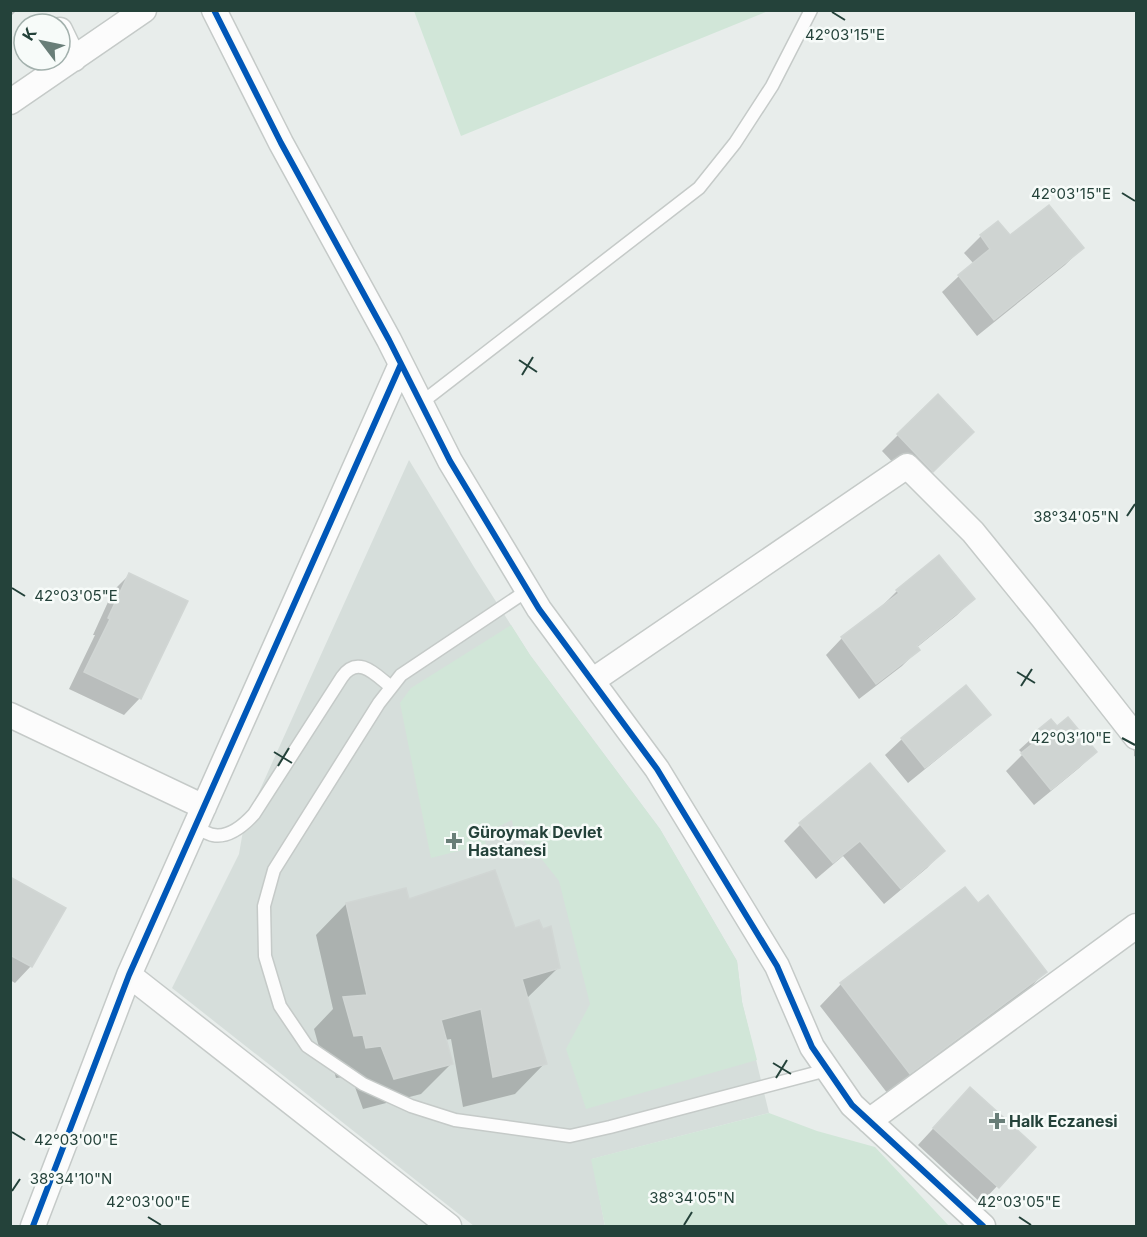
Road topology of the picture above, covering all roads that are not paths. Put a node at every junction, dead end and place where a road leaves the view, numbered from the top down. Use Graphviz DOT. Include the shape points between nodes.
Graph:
graph roads {
  1 [pos="144,10"];
  2 [pos="214,10"];
  3 [pos="811,10"];
  4 [pos="72,55"];
  5 [pos="74,59"];
  6 [pos="10,102"];
  7 [pos="401,364"];
  8 [pos="421,403"];
  9 [pos="528,590"];
  10 [pos="592,681"];
  11 [pos="391,687"];
  12 [pos="10,715"];
  13 [pos="1137,737"];
  14 [pos="200,817"];
  15 [pos="1137,926"];
  16 [pos="129,975"];
  17 [pos="827,1070"];
  18 [pos="869,1121"];
  19 [pos="33,1227"];
  20 [pos="449,1227"];
  21 [pos="983,1227"];
  1 -- 5 [label="street"];
  2 -- 7 [label="street"];
  3 -- 8 [label="lane" via="772,86 735,143 699,188"];
  4 -- 5 [label="street"];
  5 -- 6 [label="street"];
  7 -- 8 [label="street"];
  7 -- 14 [label="street"];
  8 -- 9 [label="street" via="450,461"];
  9 -- 10 [label="street"];
  9 -- 11 [label="lane" via="401,675"];
  10 -- 13 [label="street" via="907,466 973,532"];
  10 -- 17 [label="street" via="657,769 777,966 812,1047"];
  11 -- 14 [label="lane" via="367,668 350,668 246,823 226,834 213,835"];
  11 -- 17 [label="lane" via="274,870 264,906 265,956 280,1006 307,1046 363,1084 411,1106 455,1120 570,1136"];
  12 -- 14 [label="street"];
  14 -- 16 [label="street"];
  15 -- 18 [label="street"];
  16 -- 19 [label="street"];
  16 -- 20 [label="street"];
  17 -- 18 [label="street" via="852,1106"];
  18 -- 21 [label="street"];
}
